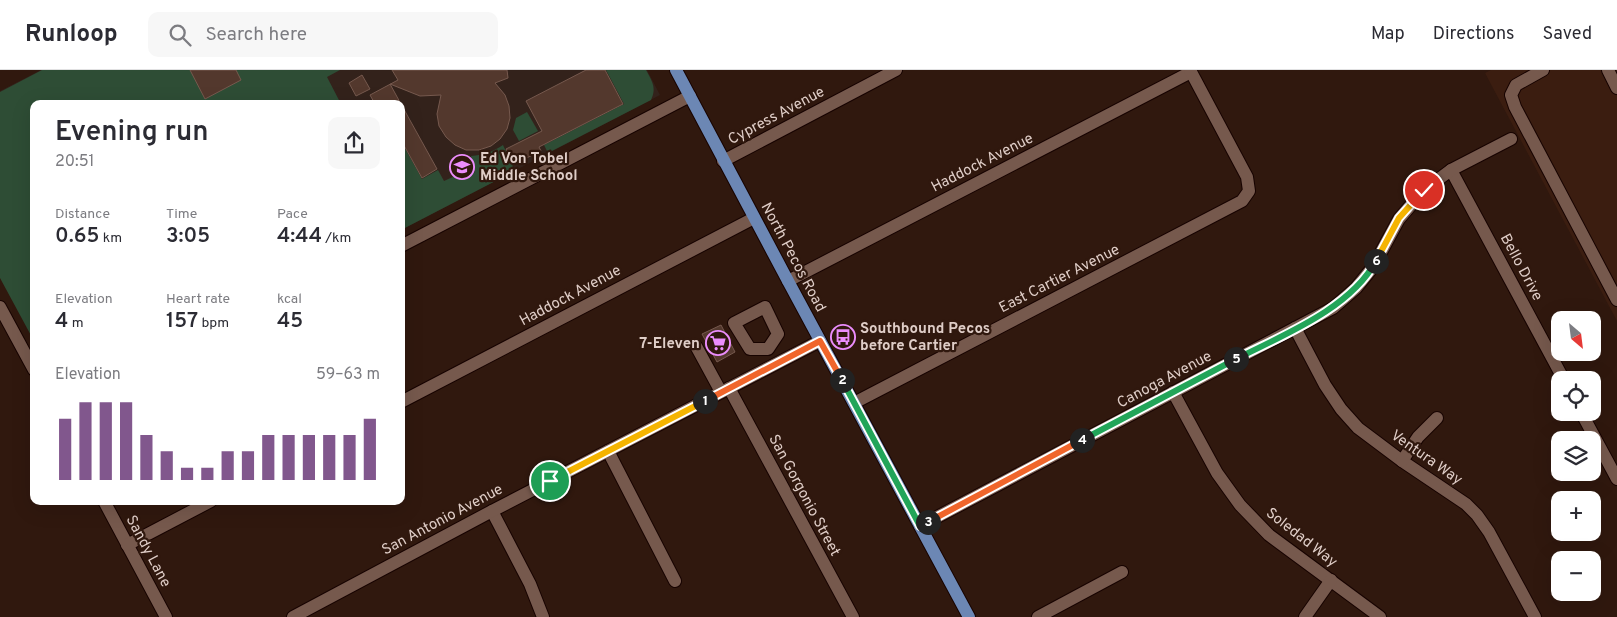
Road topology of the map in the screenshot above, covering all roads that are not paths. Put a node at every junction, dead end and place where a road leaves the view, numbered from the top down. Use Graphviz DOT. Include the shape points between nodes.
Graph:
graph roads {
  1 [pos="676,70"];
  2 [pos="896,70"];
  3 [pos="1543,70"];
  4 [pos="1608,70"];
  5 [pos="1191,71"];
  6 [pos="1617,88"];
  7 [pos="690,96"];
  8 [pos="1511,139"];
  9 [pos="723,160"];
  10 [pos="1451,170"];
  11 [pos="754,218"];
  12 [pos="405,244"];
  13 [pos="788,281"];
  14 [pos="1617,300"];
  15 [pos="0,307"];
  16 [pos="1296,328"];
  17 [pos="820,341"];
  18 [pos="696,346"];
  19 [pos="768,349"];
  20 [pos="30,363"];
  21 [pos="776,364"];
  22 [pos="1559,371"];
  23 [pos="725,390"];
  24 [pos="1173,392"];
  25 [pos="405,400"];
  26 [pos="854,403"];
  27 [pos="1437,418"];
  28 [pos="1586,421"];
  29 [pos="608,451"];
  30 [pos="1402,461"];
  31 [pos="1617,479"];
  32 [pos="106,505"];
  33 [pos="203,505"];
  34 [pos="492,511"];
  35 [pos="920,526"];
  36 [pos="127,545"];
  37 [pos="1122,572"];
  38 [pos="1330,580"];
  39 [pos="675,581"];
  40 [pos="166,617"];
  41 [pos="293,617"];
  42 [pos="543,617"];
  43 [pos="853,617"];
  44 [pos="969,617"];
  45 [pos="1038,617"];
  46 [pos="1305,617"];
  47 [pos="1380,617"];
  48 [pos="1535,617"];
  1 -- 7 [label="main road, North Pecos Road"];
  2 -- 9 [label="street, Cypress Avenue"];
  3 -- 14 [label="street" via="1516,85 1511,95"];
  4 -- 6 [label="street"];
  5 -- 13 [label="street, Haddock Avenue"];
  5 -- 26 [label="street, East Cartier Avenue" via="1247,177 1249,191 1242,201"];
  7 -- 9 [label="main road, North Pecos Road"];
  7 -- 12 [label="street"];
  8 -- 10 [label="street, Canoga Avenue"];
  9 -- 11 [label="main road, North Pecos Road"];
  10 -- 16 [label="street, Canoga Avenue" via="1424,190 1399,218 1373,267 1356,288 1333,308"];
  10 -- 22 [label="street, Bello Drive"];
  11 -- 13 [label="main road, North Pecos Road"];
  11 -- 25 [label="street, Haddock Avenue"];
  13 -- 17 [label="main road, North Pecos Road"];
  15 -- 20 [label="street"];
  16 -- 24 [label="street, Canoga Avenue"];
  16 -- 30 [label="street, Ventura Way" via="1341,409 1358,428"];
  17 -- 21 [label="street, San Antonio Avenue"];
  17 -- 26 [label="main road, North Pecos Road"];
  18 -- 23 [label="street, San Gorgonio Street"];
  19 -- 21 [label="street"];
  21 -- 23 [label="street, San Antonio Avenue"];
  23 -- 29 [label="street, San Antonio Avenue"];
  23 -- 43 [label="street, San Gorgonio Street"];
  24 -- 35 [label="street, Canoga Avenue"];
  24 -- 38 [label="street, Soledad Way" via="1217,473 1240,505 1269,535"];
  26 -- 35 [label="main road, North Pecos Road"];
  27 -- 30 [label="street" via="1418,437"];
  28 -- 31 [label="street"];
  29 -- 34 [label="street, San Antonio Avenue"];
  29 -- 39 [label="street"];
  30 -- 48 [label="street, Ventura Way" via="1477,515"];
  32 -- 36 [label="street, Sandy Lane"];
  33 -- 36 [label="street"];
  34 -- 41 [label="street, San Antonio Avenue"];
  34 -- 42 [label="street" via="530,584"];
  35 -- 44 [label="main road, North Pecos Road"];
  36 -- 40 [label="street, Sandy Lane"];
  37 -- 45 [label="street"];
  38 -- 46 [label="street"];
  38 -- 47 [label="street, Soledad Way"];
}
